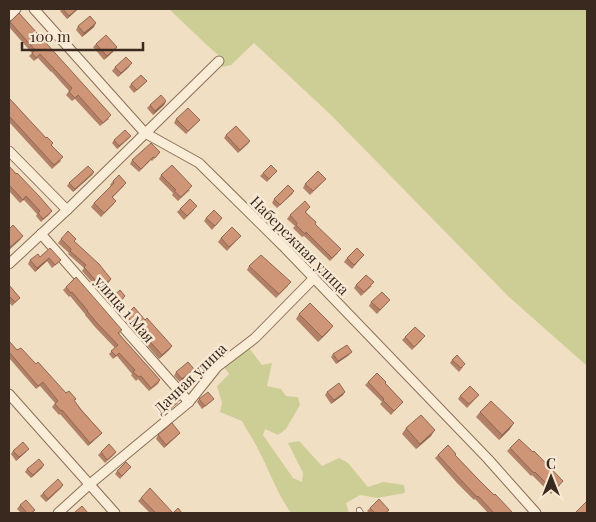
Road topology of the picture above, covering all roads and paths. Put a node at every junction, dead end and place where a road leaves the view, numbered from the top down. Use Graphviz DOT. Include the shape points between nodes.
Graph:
graph roads {
  1 [pos="16,9"];
  2 [pos="34,9"];
  3 [pos="9,16"];
  4 [pos="219,61"];
  5 [pos="145,133"];
  6 [pos="9,151"];
  7 [pos="67,210"];
  8 [pos="41,234"];
  9 [pos="9,264"];
  10 [pos="314,278"];
  11 [pos="9,394"];
  12 [pos="188,402"];
  13 [pos="90,484"];
  14 [pos="58,513"];
  15 [pos="115,513"];
  16 [pos="536,513"];
  1 -- 3 [label="street"];
  2 -- 5 [label="street, Набережная улица"];
  4 -- 5 [label="street"];
  5 -- 7 [label="street"];
  5 -- 10 [label="street, Набережная улица" via="199,163"];
  6 -- 7 [label="street"];
  7 -- 8 [label="street"];
  8 -- 9 [label="street"];
  8 -- 12 [label="street, улица 1 Мая"];
  10 -- 12 [label="street, Дачная улица" via="255,338 217,367"];
  10 -- 16 [label="street, Набережная улица"];
  11 -- 13 [label="street"];
  12 -- 13 [label="street, Дачная улица"];
  13 -- 14 [label="street, Дачная улица"];
  13 -- 15 [label="street"];
}
